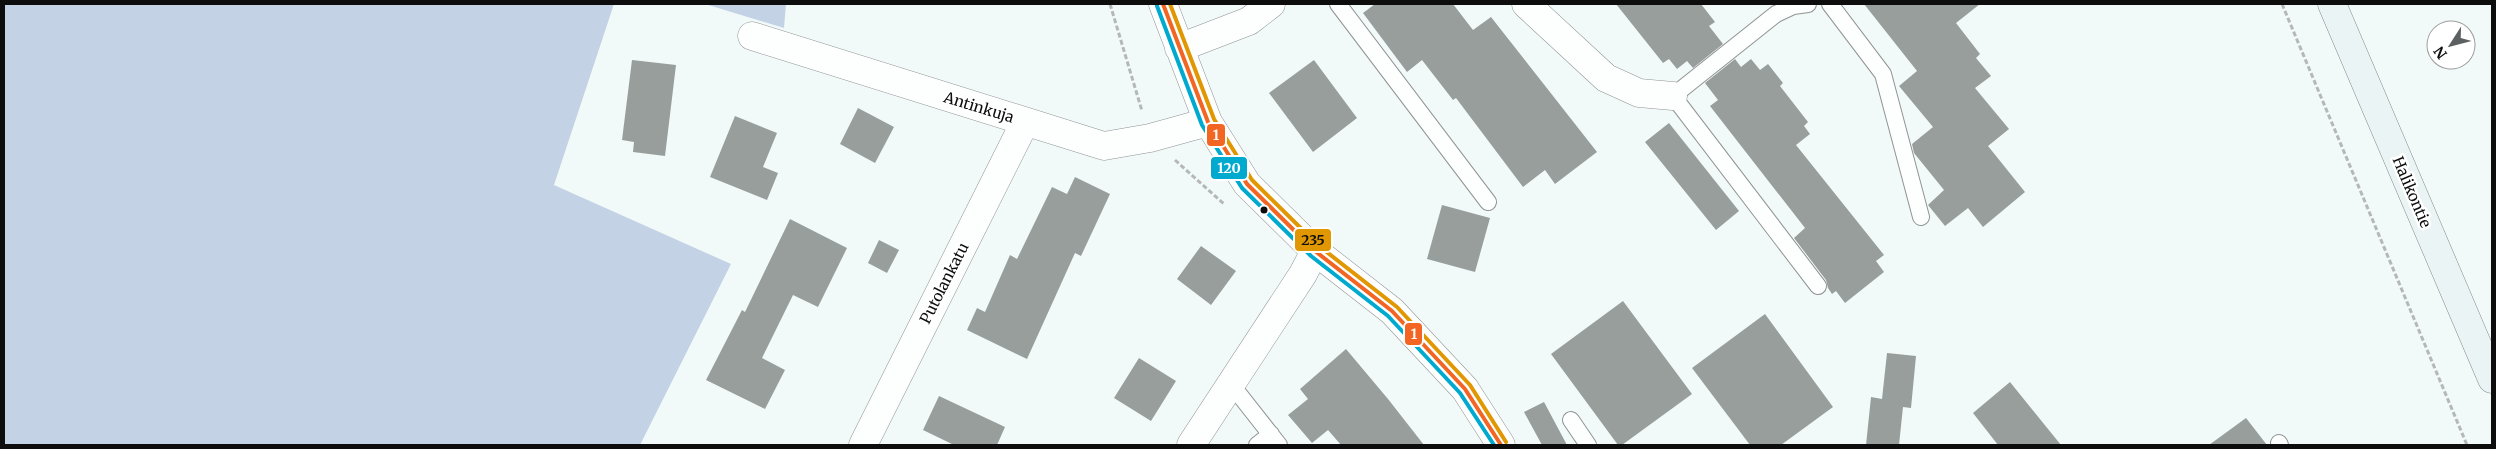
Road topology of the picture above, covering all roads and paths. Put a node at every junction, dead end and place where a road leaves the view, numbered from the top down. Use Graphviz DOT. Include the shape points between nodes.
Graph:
graph roads {
  1 [pos="1163,4"];
  2 [pos="1271,4"];
  3 [pos="1338,4"];
  4 [pos="1526,4"];
  5 [pos="1808,4"];
  6 [pos="1830,4"];
  7 [pos="2282,4"];
  8 [pos="2332,4"];
  9 [pos="752,36"];
  10 [pos="1178,48"];
  11 [pos="1673,96"];
  12 [pos="1025,122"];
  13 [pos="1208,122"];
  14 [pos="1488,202"];
  15 [pos="1921,217"];
  16 [pos="1315,252"];
  17 [pos="1818,286"];
  18 [pos="2492,379"];
  19 [pos="1231,384"];
  20 [pos="1571,420"];
  21 [pos="1275,440"];
  22 [pos="863,445"];
  23 [pos="1191,445"];
  24 [pos="1257,445"];
  25 [pos="1501,445"];
  26 [pos="1588,445"];
  27 [pos="2467,445"];
  1 -- 10 [label="street"];
  2 -- 10 [label="street" via="1249,22"];
  3 -- 14 [label="lane"];
  4 -- 11 [label="street" via="1606,78 1639,93"];
  5 -- 11 [label="lane" via="1793,6 1776,14"];
  6 -- 15 [label="lane" via="1883,74"];
  7 -- 27 [label="path"];
  8 -- 18 [label="main road, Halikontie"];
  9 -- 12 [label="street, Antinkuja"];
  10 -- 13 [label="street"];
  11 -- 17 [label="lane"];
  12 -- 13 [label="street, Antinkuja" via="1104,146 1150,138"];
  12 -- 22 [label="street, Putolankatu"];
  13 -- 16 [label="street" via="1248,184"];
  16 -- 19 [label="street"];
  16 -- 25 [label="street" via="1392,311 1465,389"];
  19 -- 21 [label="lane"];
  19 -- 23 [label="street"];
  20 -- 26 [label="lane"];
  21 -- 24 [label="lane"];
}
